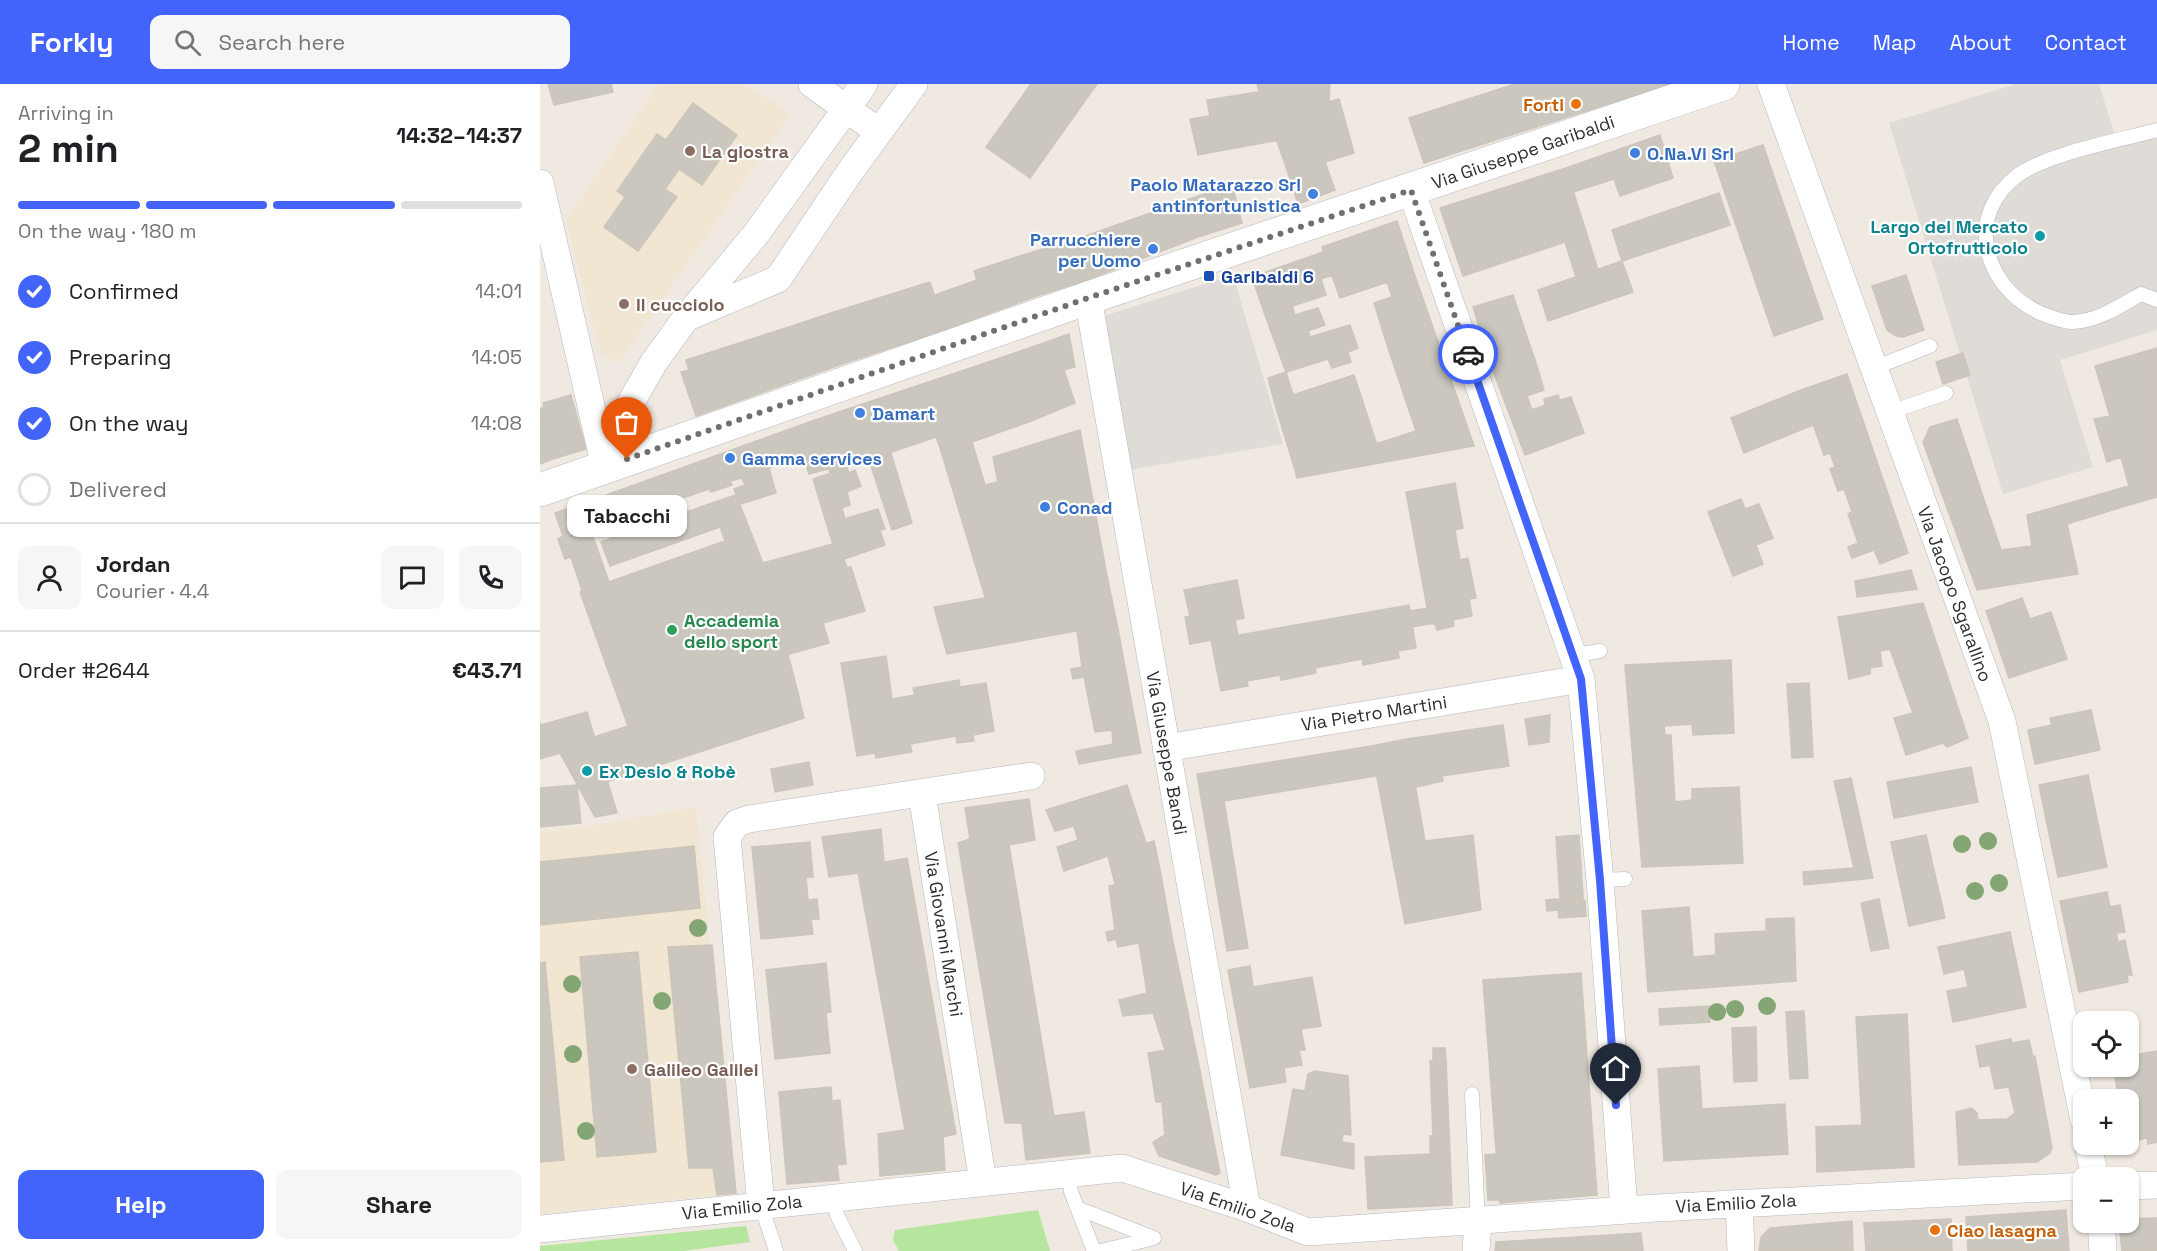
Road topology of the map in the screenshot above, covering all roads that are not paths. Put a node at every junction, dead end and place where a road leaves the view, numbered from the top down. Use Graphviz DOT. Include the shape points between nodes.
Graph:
graph roads {
  1 [pos="812,84"];
  2 [pos="864,84"];
  3 [pos="914,84"];
  4 [pos="1723,84"];
  5 [pos="1771,84"];
  6 [pos="846,109"];
  7 [pos="2157,130"];
  8 [pos="879,132"];
  9 [pos="540,183"];
  10 [pos="1411,190"];
  11 [pos="1088,298"];
  12 [pos="2157,300"];
  13 [pos="686,318"];
  14 [pos="1930,346"];
  15 [pos="1874,368"];
  16 [pos="1946,393"];
  17 [pos="1890,412"];
  18 [pos="605,467"];
  19 [pos="540,490"];
  20 [pos="1585,662"];
  21 [pos="1166,748"];
  22 [pos="1031,776"];
  23 [pos="922,794"];
  24 [pos="2078,1089"];
  25 [pos="1472,1094"];
  26 [pos="1068,1173"];
  27 [pos="983,1184"];
  28 [pos="2157,1185"];
  29 [pos="2139,1186"];
  30 [pos="2073,1187"];
  31 [pos="846,1192"];
  32 [pos="1739,1203"];
  33 [pos="761,1205"];
  34 [pos="1077,1208"];
  35 [pos="1247,1208"];
  36 [pos="1624,1210"];
  37 [pos="1478,1222"];
  38 [pos="540,1229"];
  39 [pos="2102,1233"];
  40 [pos="776,1251"];
  41 [pos="855,1251"];
  42 [pos="1094,1251"];
  43 [pos="1101,1251"];
  44 [pos="1476,1251"];
  45 [pos="1741,1251"];
  46 [pos="2103,1251"];
  1 -- 6 [label="street"];
  2 -- 6 [label="street"];
  3 -- 8 [label="street"];
  4 -- 10 [label="street, Via Giuseppe Garibaldi"];
  5 -- 15 [label="street, Via Jacopo Sgarallino"];
  6 -- 8 [label="street"];
  6 -- 13 [label="street" via="756,234"];
  7 -- 12 [label="lane" via="2043,162 2020,174 2004,187 1995,202 1986,234 1991,266 1999,280 2020,302 2048,316 2073,322 2103,315 2140,294"];
  8 -- 13 [label="street" via="778,279"];
  9 -- 18 [label="street"];
  10 -- 11 [label="street, Via Giuseppe Garibaldi"];
  10 -- 20 [label="street"];
  11 -- 18 [label="street, Via Giuseppe Garibaldi"];
  11 -- 21 [label="street, Via Giuseppe Bandi"];
  13 -- 18 [label="street" via="630,404"];
  14 -- 15 [label="lane"];
  15 -- 17 [label="street, Via Jacopo Sgarallino"];
  16 -- 17 [label="lane"];
  17 -- 24 [label="street, Via Jacopo Sgarallino" via="2002,721"];
  18 -- 19 [label="street, Via Giuseppe Garibaldi"];
  20 -- 21 [label="street, Via Pietro Martini"];
  20 -- 36 [label="street" via="1613,880"];
  21 -- 35 [label="street, Via Giuseppe Bandi"];
  22 -- 23 [label="street"];
  23 -- 27 [label="street, Via Giovanni Marchi"];
  23 -- 33 [label="street" via="749,819 737,823 727,837"];
  25 -- 37 [label="lane"];
  26 -- 27 [label="street, Via Emilio Zola"];
  26 -- 34 [label="lane"];
  26 -- 35 [label="street, Via Emilio Zola" via="1120,1161"];
  27 -- 31 [label="street, Via Emilio Zola"];
  28 -- 29 [label="street"];
  30 -- 32 [label="street, Via Emilio Zola"];
  31 -- 33 [label="street, Via Emilio Zola"];
  31 -- 41 [label="lane" via="837,1215"];
  32 -- 36 [label="street, Via Emilio Zola"];
  32 -- 45 [label="street"];
  33 -- 38 [label="street, Via Emilio Zola"];
  33 -- 40 [label="lane"];
  34 -- 42 [label="lane"];
  34 -- 43 [label="lane" via="1154,1238"];
  35 -- 37 [label="street, Via Emilio Zola" via="1308,1232"];
  36 -- 37 [label="street, Via Emilio Zola"];
  37 -- 44 [label="street"];
  39 -- 46 [label="street"];
}
